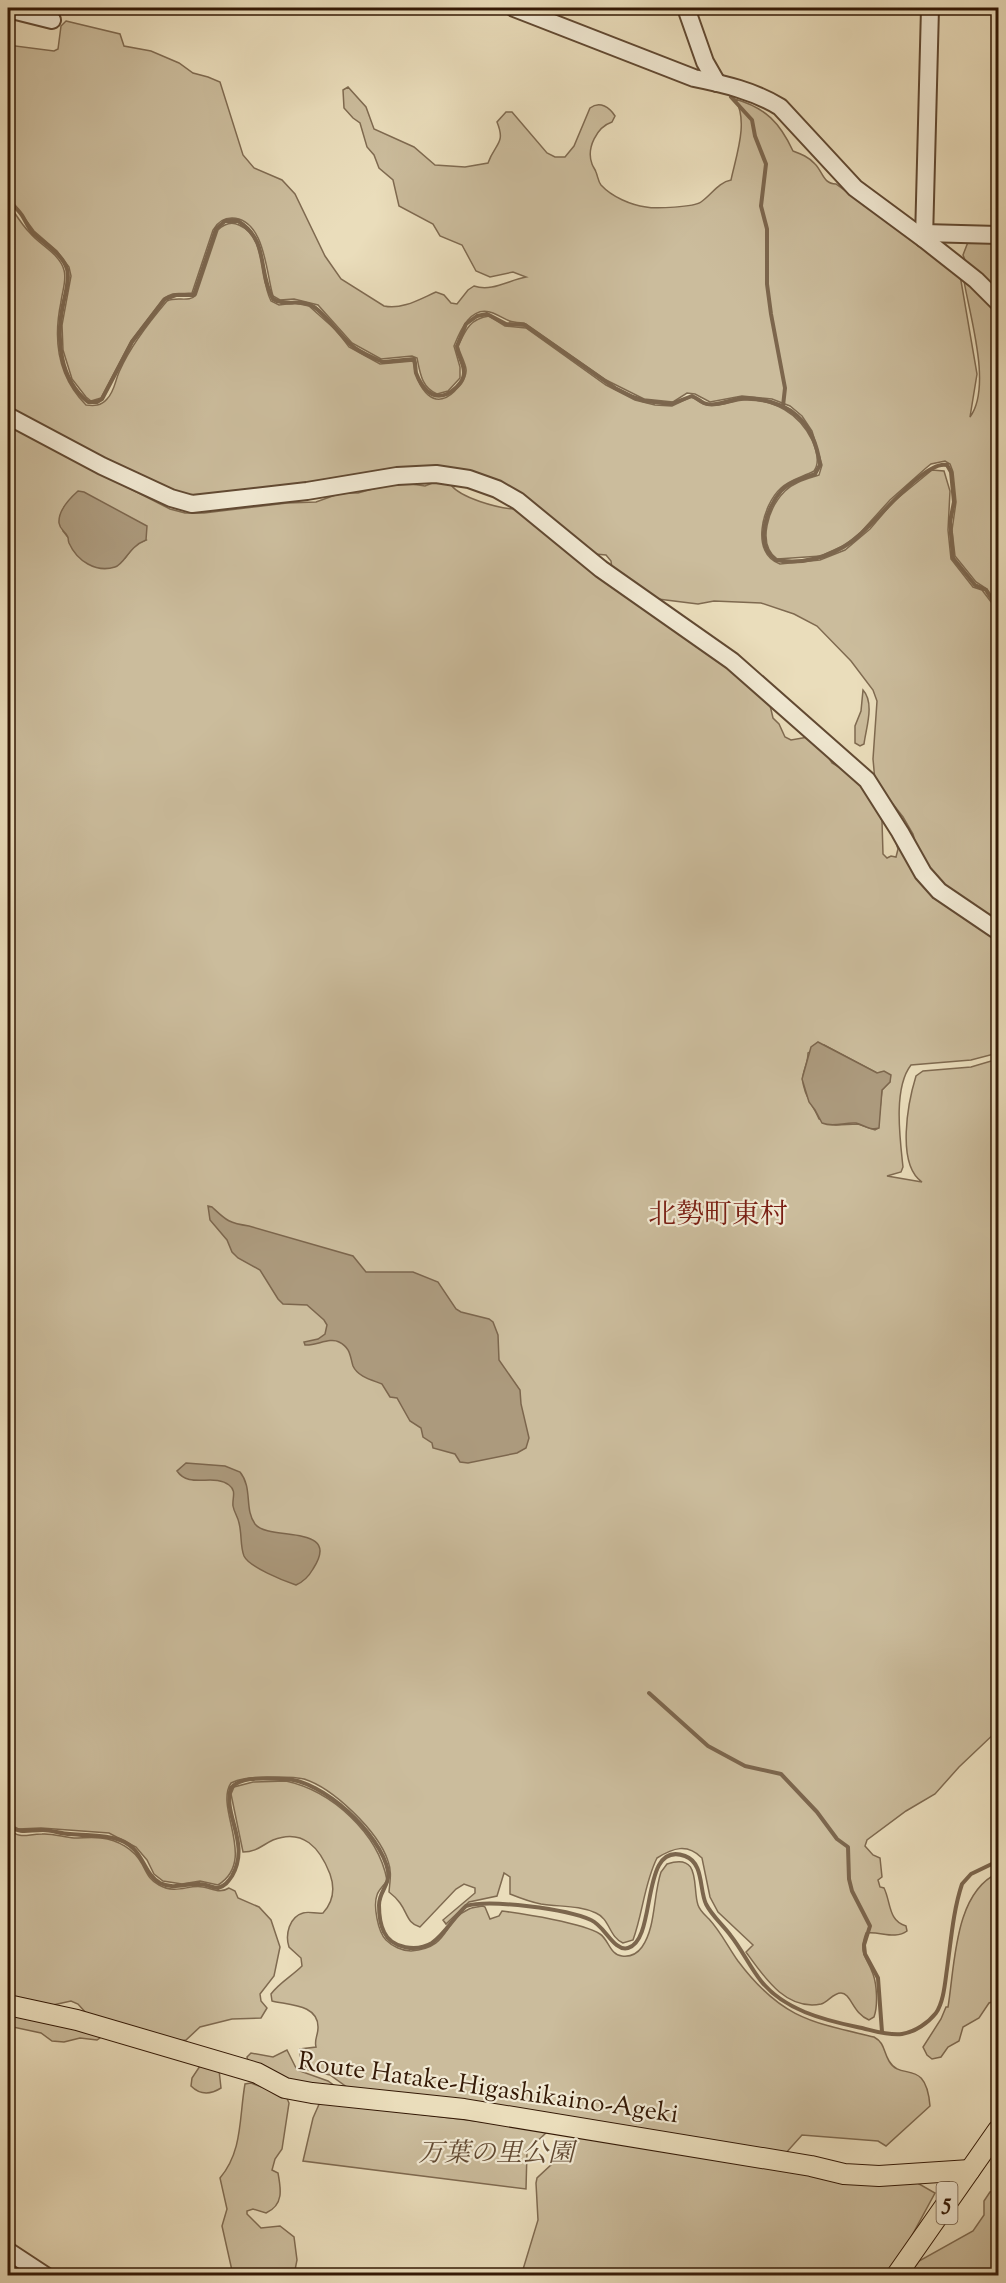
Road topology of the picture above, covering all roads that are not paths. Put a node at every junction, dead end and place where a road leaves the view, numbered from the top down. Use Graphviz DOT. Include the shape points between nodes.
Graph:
graph roads {
  1 [pos="514,8"];
  2 [pos="686,8"];
  3 [pos="930,8"];
  4 [pos="8,9"];
  5 [pos="52,20"];
  6 [pos="717,83"];
  7 [pos="999,235"];
  8 [pos="924,236"];
  9 [pos="999,302"];
  10 [pos="8,416"];
  11 [pos="999,930"];
  12 [pos="8,2005"];
  13 [pos="999,2130"];
  14 [pos="970,2170"];
  15 [pos="8,2251"];
  16 [pos="46,2276"];
  17 [pos="896,2276"];
  1 -- 6 [label="street" via="694,78"];
  2 -- 6 [label="street" via="705,62"];
  3 -- 8 [label="street"];
  4 -- 5 [label="street"];
  6 -- 8 [label="street" via="767,98 780,107 855,188"];
  7 -- 8 [label="street"];
  8 -- 9 [label="street"];
  10 -- 11 [label="street" via="102,466 192,504 436,474 469,479 497,489 518,501 618,581 732,660 867,780 923,873 939,891"];
  12 -- 14 [label="main road, Route Hatake-Higashikaino-Ageki" via="77,2020 257,2073 285,2088 312,2093 464,2109 844,2174 879,2176"];
  13 -- 14 [label="main road, 5"];
  14 -- 17 [label="main road, 5"];
  15 -- 16 [label="street"];
}
